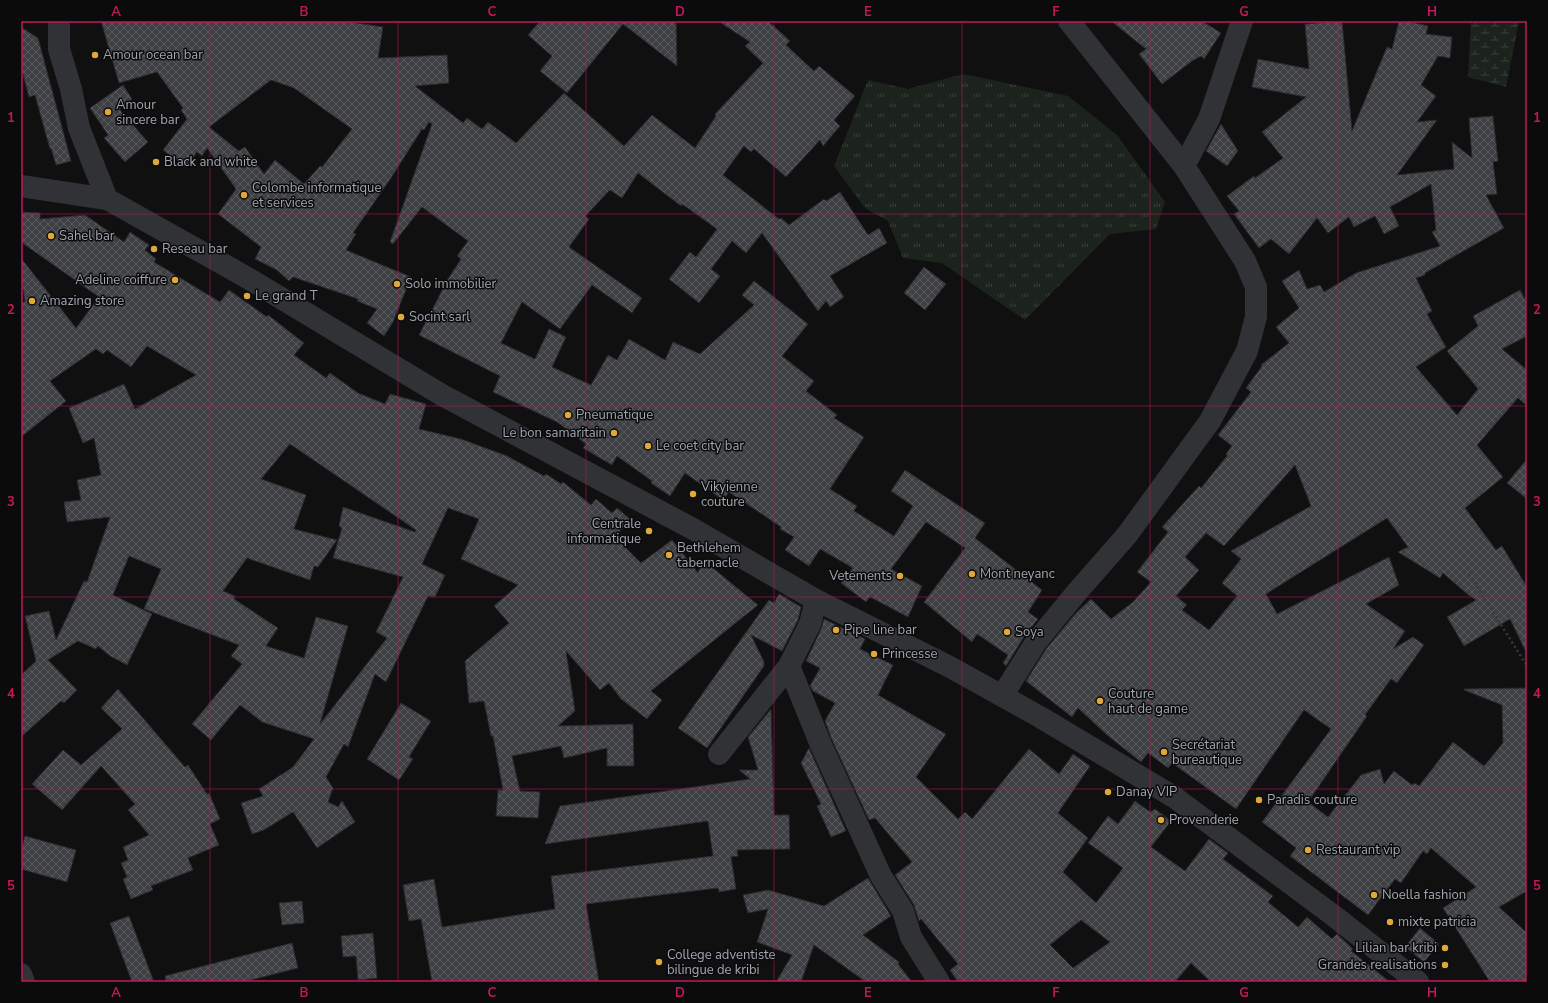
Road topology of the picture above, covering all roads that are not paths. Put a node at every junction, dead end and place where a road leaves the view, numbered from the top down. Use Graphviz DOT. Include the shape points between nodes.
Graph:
graph roads {
  1 [pos="59,21"];
  2 [pos="1069,21"];
  3 [pos="1242,21"];
  4 [pos="1184,166"];
  5 [pos="21,186"];
  6 [pos="107,198"];
  7 [pos="816,600"];
  8 [pos="789,666"];
  9 [pos="1002,696"];
  10 [pos="719,754"];
  11 [pos="21,974"];
  12 [pos="24,982"];
  13 [pos="939,982"];
  14 [pos="1418,982"];
  1 -- 6 [label="street" via="59,50 79,128"];
  2 -- 4 [label="street"];
  3 -- 4 [label="street" via="1209,119"];
  4 -- 9 [label="street" via="1245,261 1256,287 1256,317 1247,351 1210,421 1127,535 1036,642"];
  5 -- 6 [label="street"];
  6 -- 7 [label="street" via="246,277 442,395 686,525"];
  7 -- 8 [label="street" via="810,624"];
  7 -- 9 [label="street"];
  8 -- 10 [label="street"];
  8 -- 13 [label="street" via="820,745 881,876 903,911 911,937"];
  9 -- 14 [label="street" via="1174,797"];
  11 -- 12 [label="street"];
}
